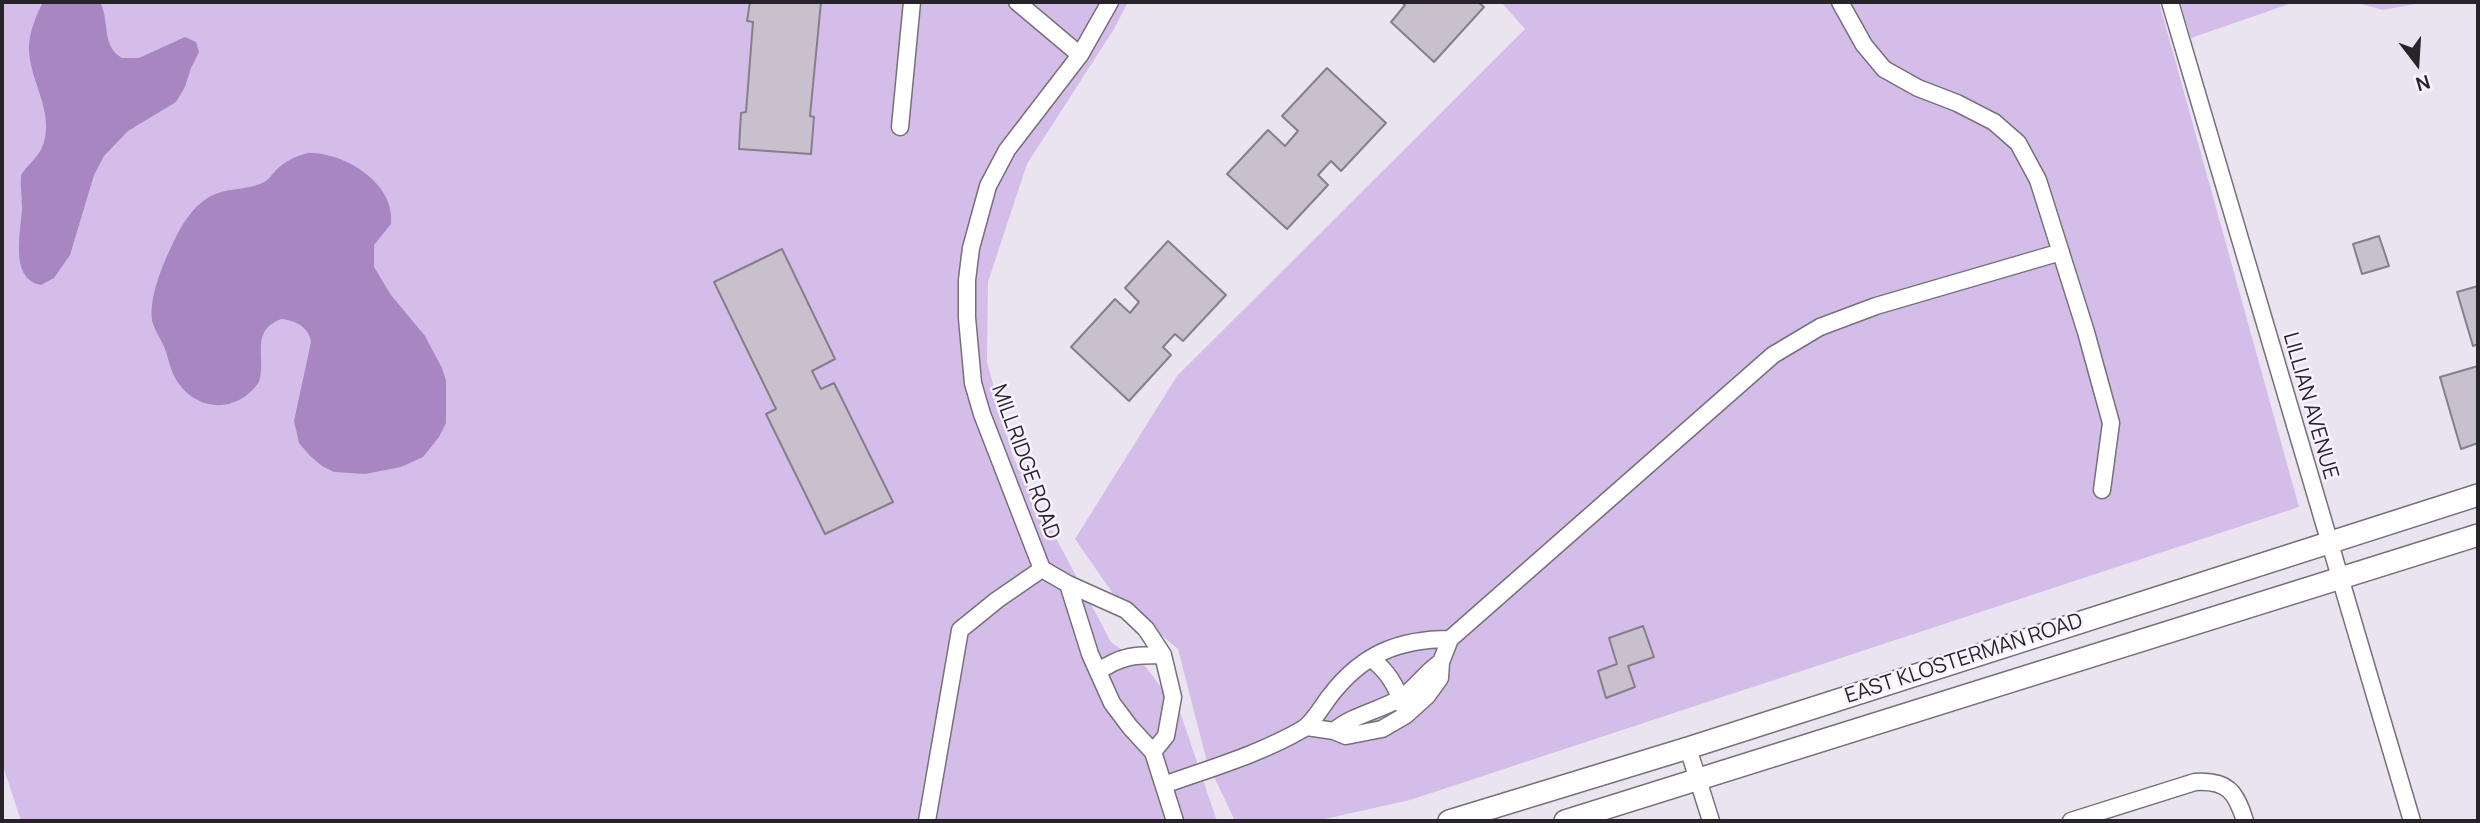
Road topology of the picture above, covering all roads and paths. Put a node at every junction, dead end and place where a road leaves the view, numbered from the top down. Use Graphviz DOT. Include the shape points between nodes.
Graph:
graph roads {
  1 [pos="912,2"];
  2 [pos="1017,2"];
  3 [pos="1110,2"];
  4 [pos="1840,2"];
  5 [pos="2170,2"];
  6 [pos="1080,54"];
  7 [pos="900,127"];
  8 [pos="2061,252"];
  9 [pos="2102,490"];
  10 [pos="2478,495"];
  11 [pos="2478,535"];
  12 [pos="2328,542"];
  13 [pos="1042,569"];
  14 [pos="2339,579"];
  15 [pos="1068,584"];
  16 [pos="1450,639"];
  17 [pos="1163,655"];
  18 [pos="1371,658"];
  19 [pos="1441,662"];
  20 [pos="1098,672"];
  21 [pos="1401,698"];
  22 [pos="1406,715"];
  23 [pos="1307,727"];
  24 [pos="1334,731"];
  25 [pos="1688,748"];
  26 [pos="1153,752"];
  27 [pos="1698,780"];
  28 [pos="1164,785"];
  29 [pos="927,821"];
  30 [pos="1175,821"];
  31 [pos="1449,821"];
  32 [pos="1565,821"];
  33 [pos="1711,821"];
  34 [pos="2071,821"];
  35 [pos="2245,821"];
  36 [pos="2412,821"];
  1 -- 7 [label="street"];
  2 -- 6 [label="street"];
  3 -- 6 [label="street, MILLRIDGE ROAD"];
  4 -- 8 [label="street" via="1864,45 1884,69 1994,122 2018,143 2038,180"];
  5 -- 12 [label="street, LILLIAN AVENUE"];
  6 -- 13 [label="street, MILLRIDGE ROAD" via="1007,150 988,186 967,281 973,383"];
  8 -- 9 [label="street" via="2111,423"];
  8 -- 16 [label="street" via="1876,306 1820,327 1773,355"];
  10 -- 12 [label="main road, EAST KLOSTERMAN ROAD"];
  11 -- 14 [label="main road, EAST KLOSTERMAN ROAD"];
  12 -- 14 [label="street, LILLIAN AVENUE"];
  12 -- 25 [label="main road, EAST KLOSTERMAN ROAD"];
  13 -- 15 [label="street, MILLRIDGE ROAD"];
  13 -- 29 [label="street" via="960,630"];
  14 -- 27 [label="main road, EAST KLOSTERMAN ROAD"];
  14 -- 36 [label="street, LILLIAN AVENUE"];
  15 -- 17 [label="street, MILLRIDGE ROAD" via="1126,610"];
  15 -- 20 [label="street"];
  16 -- 18 [label="street" via="1423,639 1388,648"];
  16 -- 19 [label="street"];
  17 -- 20 [label="street" via="1130,656"];
  17 -- 26 [label="street, MILLRIDGE ROAD" via="1173,698 1166,736"];
  18 -- 21 [label="street" via="1396,684"];
  18 -- 23 [label="street" via="1332,693"];
  19 -- 21 [label="street"];
  19 -- 22 [label="street" via="1440,678"];
  20 -- 26 [label="street" via="1112,703"];
  21 -- 22 [label="street"];
  21 -- 24 [label="street" via="1347,720"];
  22 -- 24 [label="street" via="1382,729 1346,736"];
  23 -- 24 [label="street"];
  23 -- 28 [label="street" via="1261,751"];
  25 -- 27 [label="street"];
  25 -- 31 [label="main road, EAST KLOSTERMAN ROAD"];
  26 -- 28 [label="street"];
  27 -- 32 [label="main road, EAST KLOSTERMAN ROAD"];
  27 -- 33 [label="street"];
  28 -- 30 [label="street"];
  34 -- 35 [label="street" via="2209,781 2232,790"];
}
